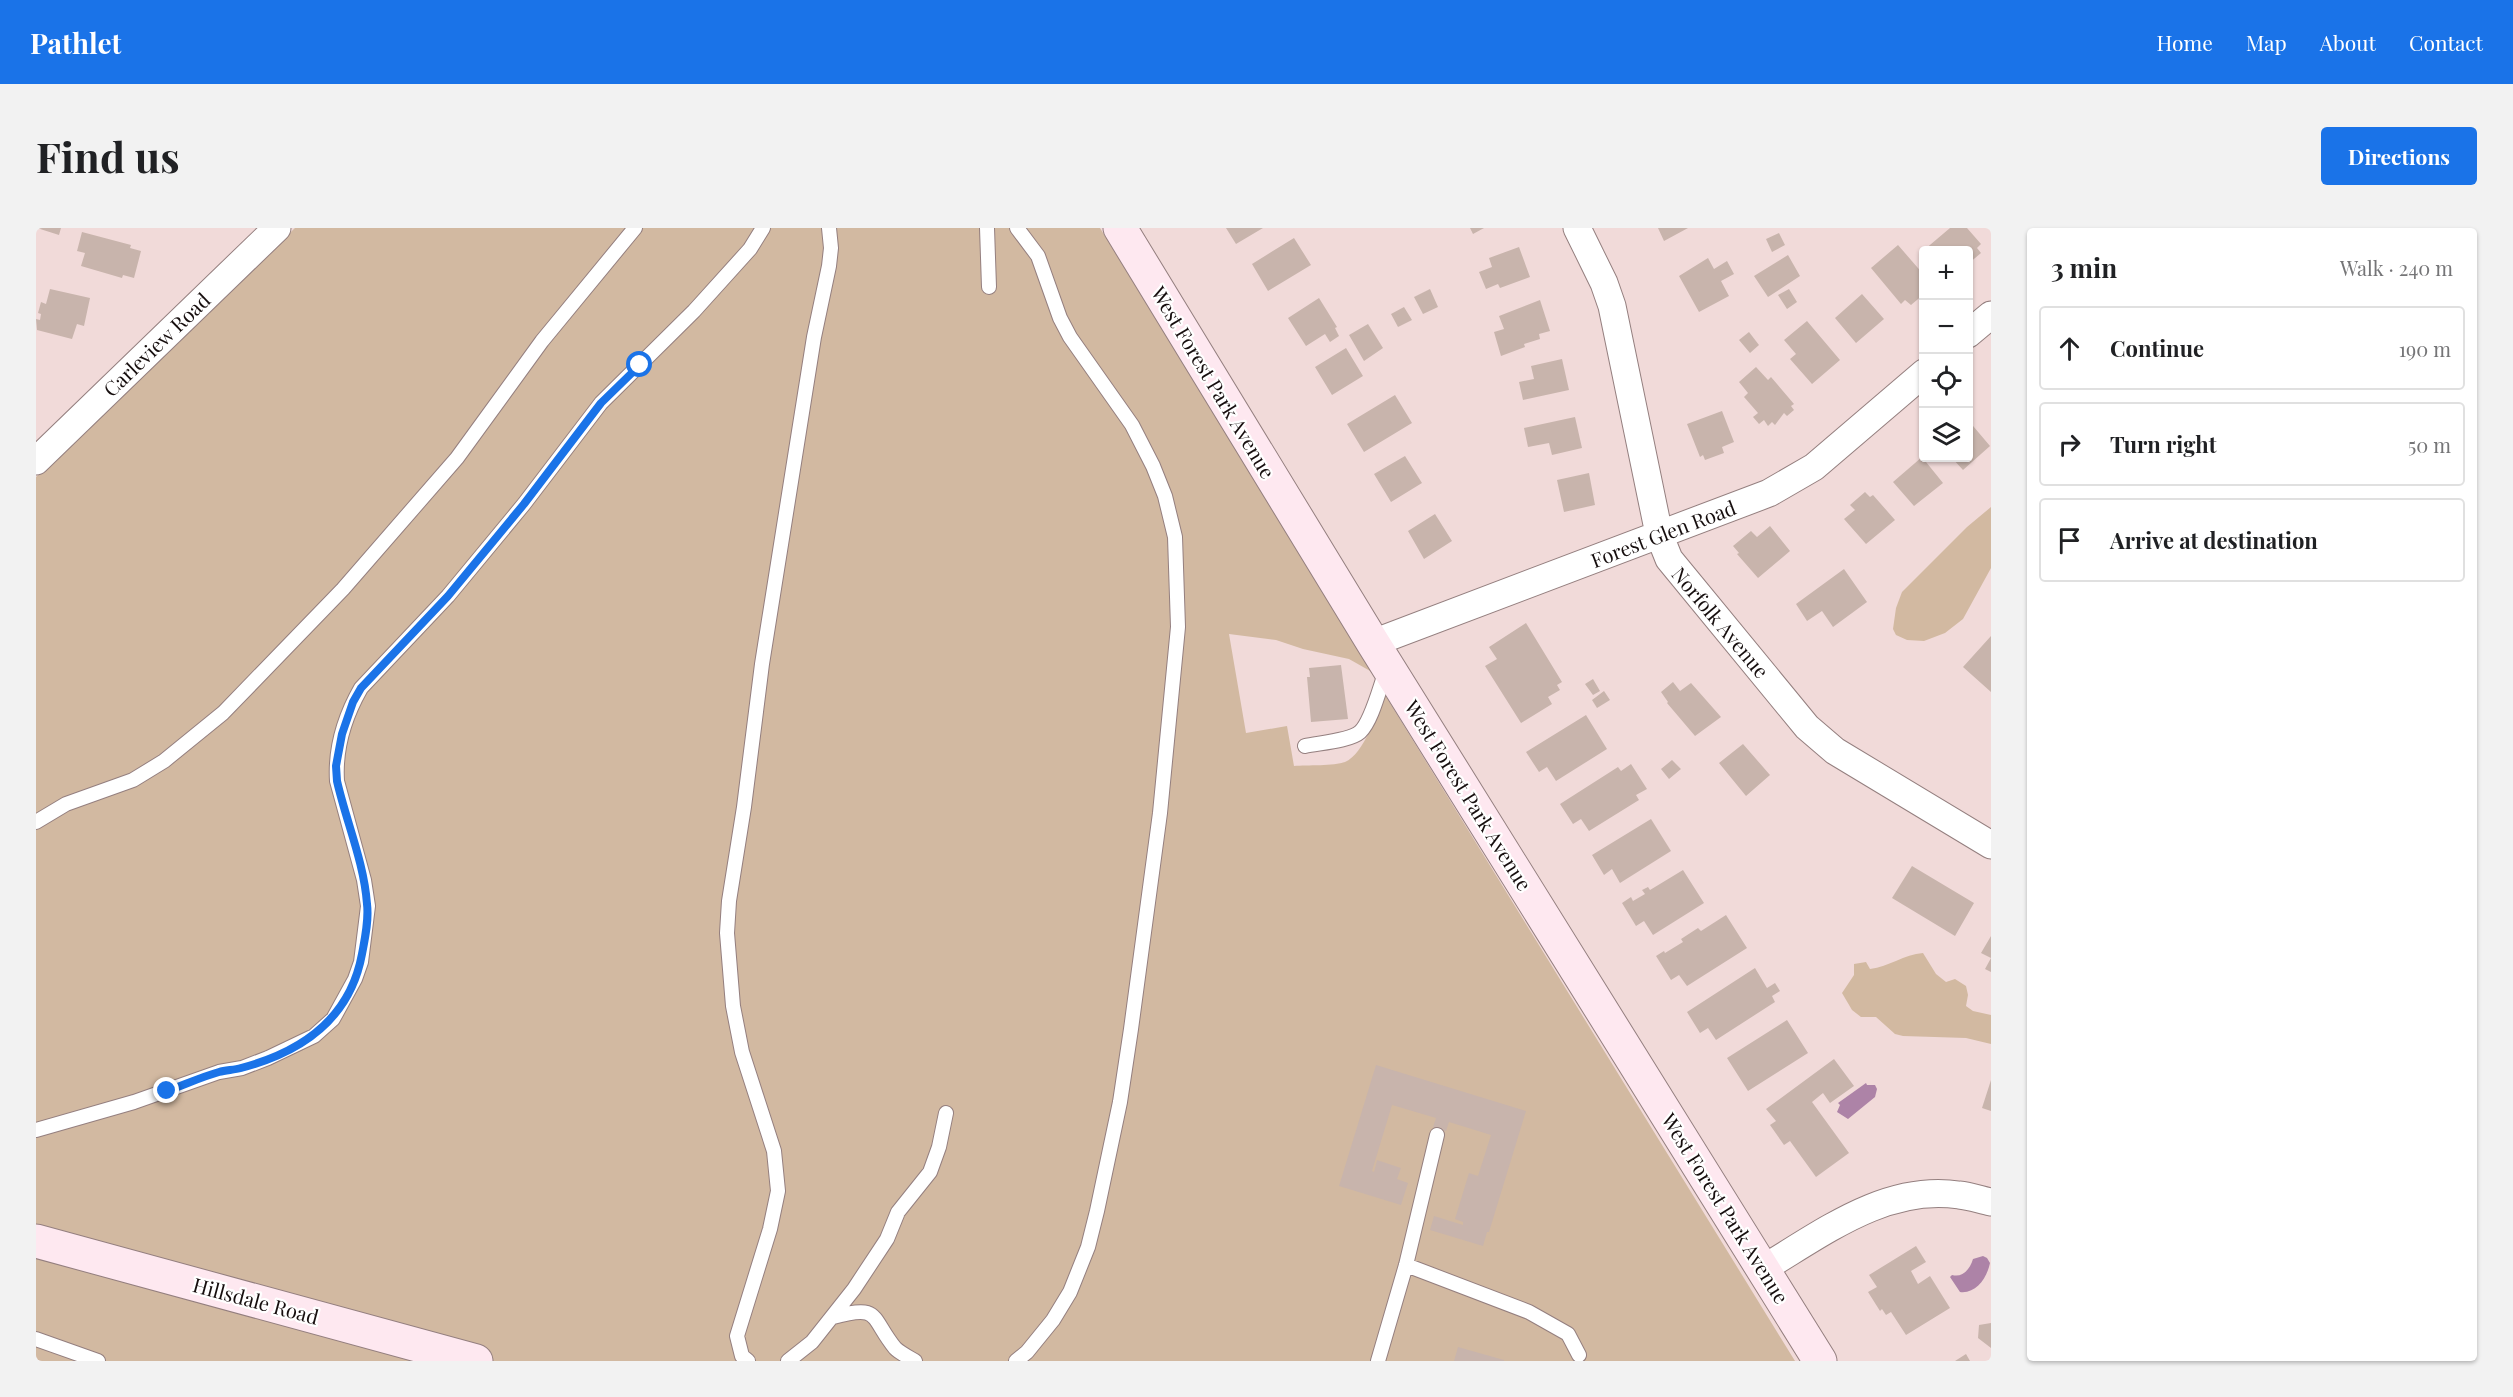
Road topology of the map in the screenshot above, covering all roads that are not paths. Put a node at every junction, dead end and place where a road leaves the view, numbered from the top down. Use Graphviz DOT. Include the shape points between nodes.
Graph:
graph roads {
  1 [pos="277,228"];
  2 [pos="634,228"];
  3 [pos="763,228"];
  4 [pos="829,228"];
  5 [pos="987,228"];
  6 [pos="1017,228"];
  7 [pos="1120,228"];
  8 [pos="1577,228"];
  9 [pos="988,287"];
  10 [pos="1991,315"];
  11 [pos="1973,330"];
  12 [pos="1919,376"];
  13 [pos="36,461"];
  14 [pos="1659,534"];
  15 [pos="1380,654"];
  16 [pos="1305,746"];
  17 [pos="36,822"];
  18 [pos="1991,845"];
  19 [pos="946,1113"];
  20 [pos="36,1130"];
  21 [pos="1437,1135"];
  22 [pos="1991,1202"];
  23 [pos="36,1241"];
  24 [pos="1406,1265"];
  25 [pos="1764,1268"];
  26 [pos="833,1317"];
  27 [pos="36,1339"];
  28 [pos="1579,1355"];
  29 [pos="98,1361"];
  30 [pos="476,1361"];
  31 [pos="748,1361"];
  32 [pos="788,1361"];
  33 [pos="915,1361"];
  34 [pos="1016,1361"];
  35 [pos="1378,1361"];
  36 [pos="1820,1361"];
  1 -- 13 [label="street, Carleview Road"];
  2 -- 17 [label="lane" via="542,341 457,458 343,589 223,713 164,761 133,780 66,804"];
  3 -- 20 [label="lane" via="750,249 694,311 601,403 509,523 448,596 361,688 353,702 342,734 337,781 368,906 355,979 333,1019 314,1036 242,1068"];
  4 -- 31 [label="lane" via="829,266 814,337 762,664 729,901 727,933 733,1006 742,1052 774,1151 778,1191 737,1336 742,1356"];
  5 -- 9 [label="lane"];
  6 -- 34 [label="lane" via="1038,256 1070,337 1132,425 1166,496 1174,537 1178,627 1161,802 1131,1029 1097,1211 1070,1292 1053,1320"];
  7 -- 15 [label="main road, West Forest Park Avenue"];
  8 -- 14 [label="street, Norfolk Avenue" via="1612,306"];
  10 -- 11 [label="street"];
  12 -- 14 [label="street, Forest Glen Road" via="1814,467 1791,482"];
  14 -- 15 [label="street, Forest Glen Road"];
  14 -- 18 [label="street, Norfolk Avenue" via="1669,560 1808,727 1835,751"];
  15 -- 16 [label="lane" via="1366,722 1360,732"];
  15 -- 25 [label="main road, West Forest Park Avenue"];
  19 -- 26 [label="lane" via="930,1172 898,1212 887,1239"];
  21 -- 24 [label="lane"];
  22 -- 25 [label="street" via="1959,1194 1892,1200 1861,1211"];
  23 -- 30 [label="main road, Hillsdale Road"];
  24 -- 28 [label="lane" via="1528,1312 1568,1335"];
  24 -- 35 [label="lane"];
  25 -- 36 [label="main road, West Forest Park Avenue"];
  26 -- 32 [label="lane" via="812,1342"];
  26 -- 33 [label="lane" via="853,1311 877,1317 896,1350"];
  27 -- 29 [label="lane"];
}
